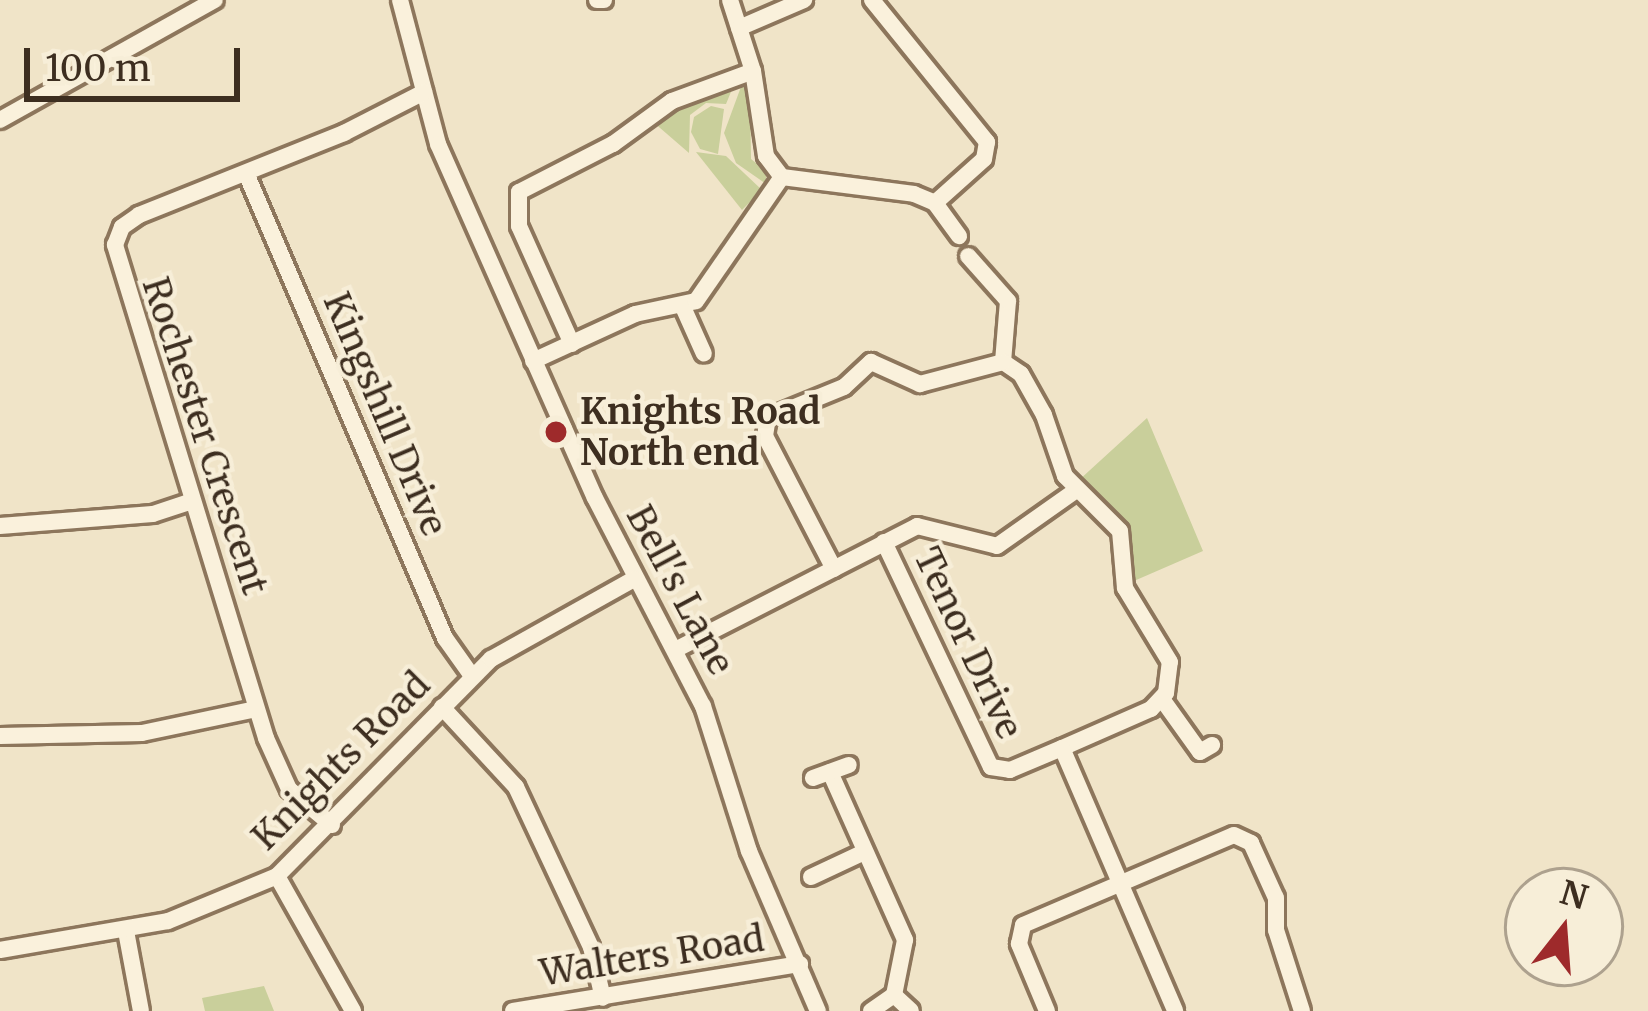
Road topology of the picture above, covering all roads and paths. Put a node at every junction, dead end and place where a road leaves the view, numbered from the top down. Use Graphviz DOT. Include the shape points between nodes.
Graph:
graph roads {
  1 [pos="167,0"];
  2 [pos="214,0"];
  3 [pos="400,0"];
  4 [pos="730,0"];
  5 [pos="804,0"];
  6 [pos="872,0"];
  7 [pos="176,21"];
  8 [pos="739,28"];
  9 [pos="753,71"];
  10 [pos="424,92"];
  11 [pos="0,120"];
  12 [pos="246,173"];
  13 [pos="782,177"];
  14 [pos="935,203"];
  15 [pos="958,236"];
  16 [pos="968,256"];
  17 [pos="683,307"];
  18 [pos="572,344"];
  19 [pos="704,354"];
  20 [pos="533,361"];
  21 [pos="1003,362"];
  22 [pos="1075,490"];
  23 [pos="192,501"];
  24 [pos="0,526"];
  25 [pos="884,542"];
  26 [pos="834,569"];
  27 [pos="634,579"];
  28 [pos="675,650"];
  29 [pos="472,676"];
  30 [pos="1162,699"];
  31 [pos="442,707"];
  32 [pos="256,709"];
  33 [pos="0,736"];
  34 [pos="1212,745"];
  35 [pos="1062,748"];
  36 [pos="849,765"];
  37 [pos="332,825"];
  38 [pos="862,853"];
  39 [pos="277,875"];
  40 [pos="812,877"];
  41 [pos="1120,883"];
  42 [pos="126,931"];
  43 [pos="0,950"];
  44 [pos="800,964"];
  45 [pos="894,995"];
  46 [pos="603,998"];
  47 [pos="141,1011"];
  48 [pos="353,1011"];
  49 [pos="513,1011"];
  50 [pos="818,1011"];
  51 [pos="871,1011"];
  52 [pos="911,1011"];
  53 [pos="1047,1011"];
  54 [pos="1175,1011"];
  55 [pos="1302,1011"];
  1 -- 7 [label="street"];
  2 -- 7 [label="street"];
  3 -- 10 [label="street, Bell's Lane"];
  4 -- 8 [label="street"];
  5 -- 8 [label="street"];
  6 -- 14 [label="street" via="987,142 983,159"];
  7 -- 11 [label="street"];
  8 -- 9 [label="street"];
  9 -- 13 [label="street" via="762,142"];
  9 -- 18 [label="street" via="672,101 613,145 519,192 519,226"];
  10 -- 12 [label="street, Rochester Crescent"];
  10 -- 20 [label="street, Bell's Lane" via="438,144"];
  12 -- 23 [label="street, Rochester Crescent" via="140,214 122,226 115,244"];
  12 -- 29 [label="street, Kingshill Drive" via="445,638"];
  13 -- 14 [label="street" via="898,190"];
  13 -- 17 [label="street" via="715,281"];
  14 -- 15 [label="street"];
  16 -- 21 [label="street" via="1010,307"];
  17 -- 18 [label="street" via="635,314"];
  17 -- 19 [label="street"];
  18 -- 20 [label="street"];
  20 -- 27 [label="street, Bell's Lane"];
  21 -- 22 [label="street" via="1022,374"];
  21 -- 26 [label="street" via="920,384 871,362 844,387 768,418 765,436"];
  22 -- 25 [label="street" via="1006,543 968,544 923,526"];
  22 -- 30 [label="street" via="1120,531 1124,587 1170,662"];
  23 -- 24 [label="street" via="153,514"];
  23 -- 32 [label="street, Rochester Crescent"];
  25 -- 26 [label="street"];
  25 -- 35 [label="street, Tenor Drive" via="984,761 1005,771"];
  26 -- 28 [label="street"];
  27 -- 28 [label="street, Bell's Lane"];
  27 -- 29 [label="street, Knights Road" via="511,645"];
  28 -- 44 [label="street, Bell's Lane"];
  29 -- 31 [label="street, Knights Road"];
  30 -- 34 [label="street" via="1200,752"];
  30 -- 35 [label="street, Tenor Drive"];
  31 -- 37 [label="street, Knights Road"];
  31 -- 46 [label="street" via="516,787 591,947"];
  32 -- 33 [label="street" via="142,734"];
  32 -- 37 [label="street, Rochester Crescent" via="280,777"];
  35 -- 41 [label="street"];
  36 -- 38 [label="street" via="822,775"];
  37 -- 39 [label="street, Knights Road"];
  38 -- 40 [label="street"];
  38 -- 45 [label="street" via="905,940"];
  39 -- 42 [label="street, Knights Road" via="216,905"];
  39 -- 48 [label="street"];
  41 -- 53 [label="street" via="1021,929 1019,944"];
  41 -- 54 [label="street"];
  41 -- 55 [label="street" via="1229,836 1248,840 1276,898 1274,921"];
  42 -- 43 [label="street, Knights Road"];
  42 -- 47 [label="street"];
  44 -- 46 [label="street, Walters Road"];
  44 -- 50 [label="street, Bell's Lane"];
  45 -- 51 [label="street"];
  45 -- 52 [label="street"];
  46 -- 49 [label="street, Walters Road"];
}
